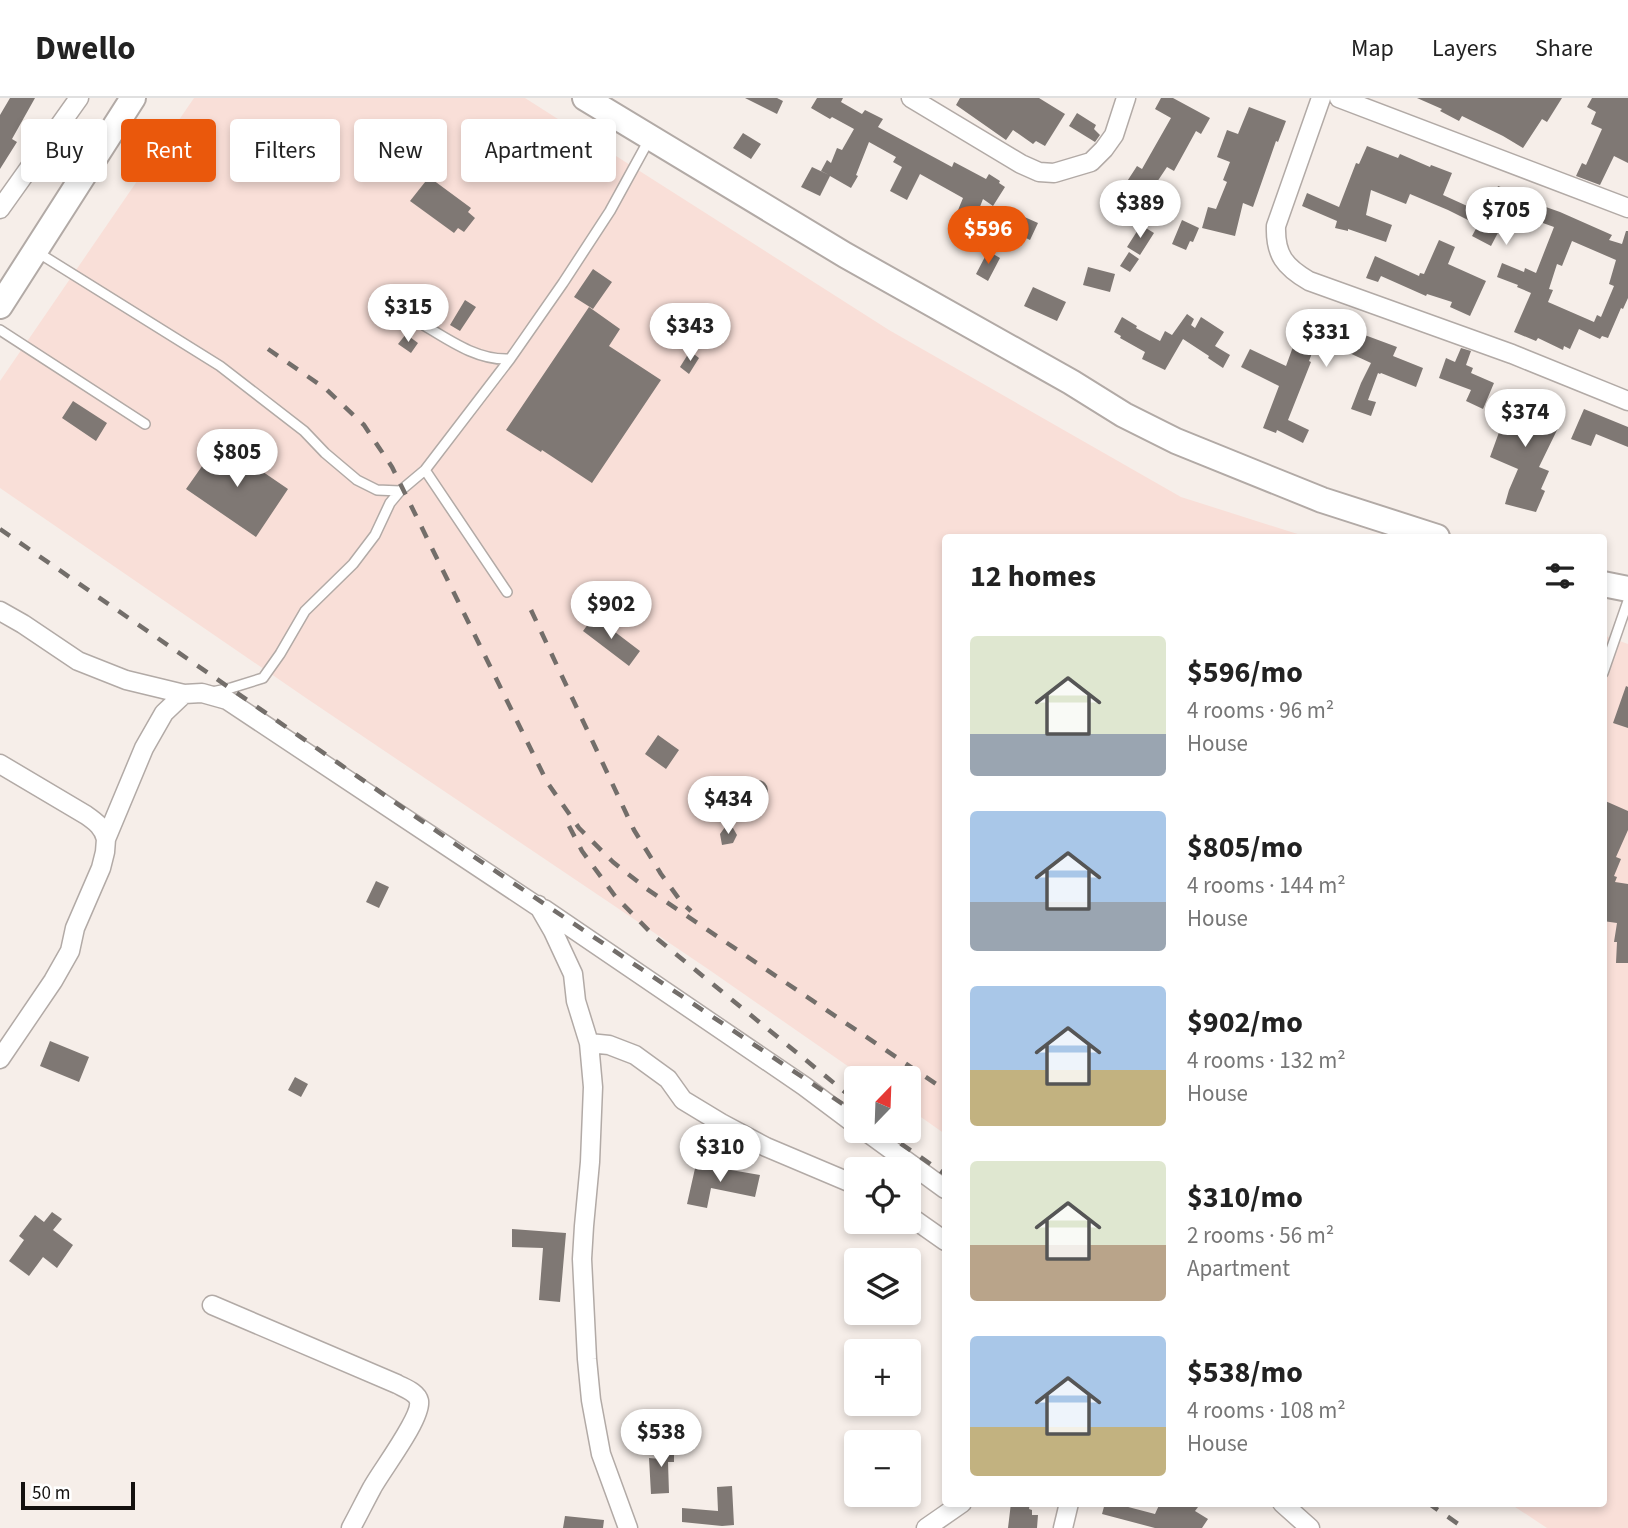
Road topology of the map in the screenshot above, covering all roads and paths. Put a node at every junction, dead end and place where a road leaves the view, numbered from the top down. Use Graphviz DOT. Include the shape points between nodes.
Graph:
graph roads {
  1 [pos="79,98"];
  2 [pos="132,98"];
  3 [pos="585,98"];
  4 [pos="911,98"];
  5 [pos="1126,98"];
  6 [pos="1321,98"];
  7 [pos="1339,98"];
  8 [pos="651,137"];
  9 [pos="1628,208"];
  10 [pos="0,209"];
  11 [pos="35,250"];
  12 [pos="0,306"];
  13 [pos="417,321"];
  14 [pos="0,330"];
  15 [pos="510,359"];
  16 [pos="1628,401"];
  17 [pos="145,424"];
  18 [pos="425,470"];
  19 [pos="400,491"];
  20 [pos="1428,534"];
  21 [pos="1607,585"];
  22 [pos="1628,589"];
  23 [pos="507,592"];
  24 [pos="1628,601"];
  25 [pos="0,611"];
  26 [pos="1607,661"];
  27 [pos="193,694"];
  28 [pos="0,764"];
  29 [pos="106,839"];
  30 [pos="540,908"];
  31 [pos="589,1043"];
  32 [pos="0,1059"];
  33 [pos="844,1116"];
  34 [pos="882,1143"];
  35 [pos="844,1180"];
  36 [pos="942,1187"];
  37 [pos="921,1224"];
  38 [pos="942,1239"];
  39 [pos="212,1305"];
  40 [pos="956,1507"];
  41 [pos="1068,1507"];
  42 [pos="1286,1507"];
  43 [pos="351,1528"];
  44 [pos="628,1528"];
  45 [pos="926,1528"];
  46 [pos="1063,1528"];
  47 [pos="1310,1528"];
  1 -- 10 [label="street"];
  2 -- 11 [label="main road"];
  3 -- 8 [label="main road"];
  4 -- 5 [label="street" via="1021,164 1054,173 1091,162 1104,149 1114,135"];
  6 -- 16 [label="street" via="1276,226 1281,257 1293,272"];
  7 -- 9 [label="street"];
  8 -- 15 [label="lane" via="610,211"];
  8 -- 20 [label="main road" via="1124,415 1322,500"];
  11 -- 12 [label="main road"];
  11 -- 19 [label="lane" via="220,366 304,431 357,480 377,490"];
  13 -- 15 [label="lane" via="480,356"];
  14 -- 17 [label="lane"];
  15 -- 18 [label="lane"];
  18 -- 19 [label="lane"];
  18 -- 23 [label="lane"];
  19 -- 27 [label="lane" via="375,535 305,611 263,678"];
  21 -- 22 [label="main road"];
  24 -- 26 [label="lane"];
  25 -- 27 [label="street" via="78,661 126,680"];
  27 -- 29 [label="street" via="164,713 144,748"];
  27 -- 30 [label="street" via="227,700"];
  28 -- 29 [label="street" via="99,824"];
  29 -- 32 [label="street" via="106,852 70,951"];
  30 -- 31 [label="street" via="573,974"];
  30 -- 33 [label="street" via="538,905"];
  31 -- 35 [label="street" via="635,1055 668,1079 683,1100 721,1123"];
  31 -- 44 [label="street" via="593,1099 582,1259 587,1359 601,1454"];
  34 -- 36 [label="street"];
  37 -- 38 [label="street"];
  39 -- 43 [label="street" via="397,1384 419,1400 418,1412"];
  40 -- 45 [label="street"];
  41 -- 46 [label="street"];
  42 -- 47 [label="street"];
}
